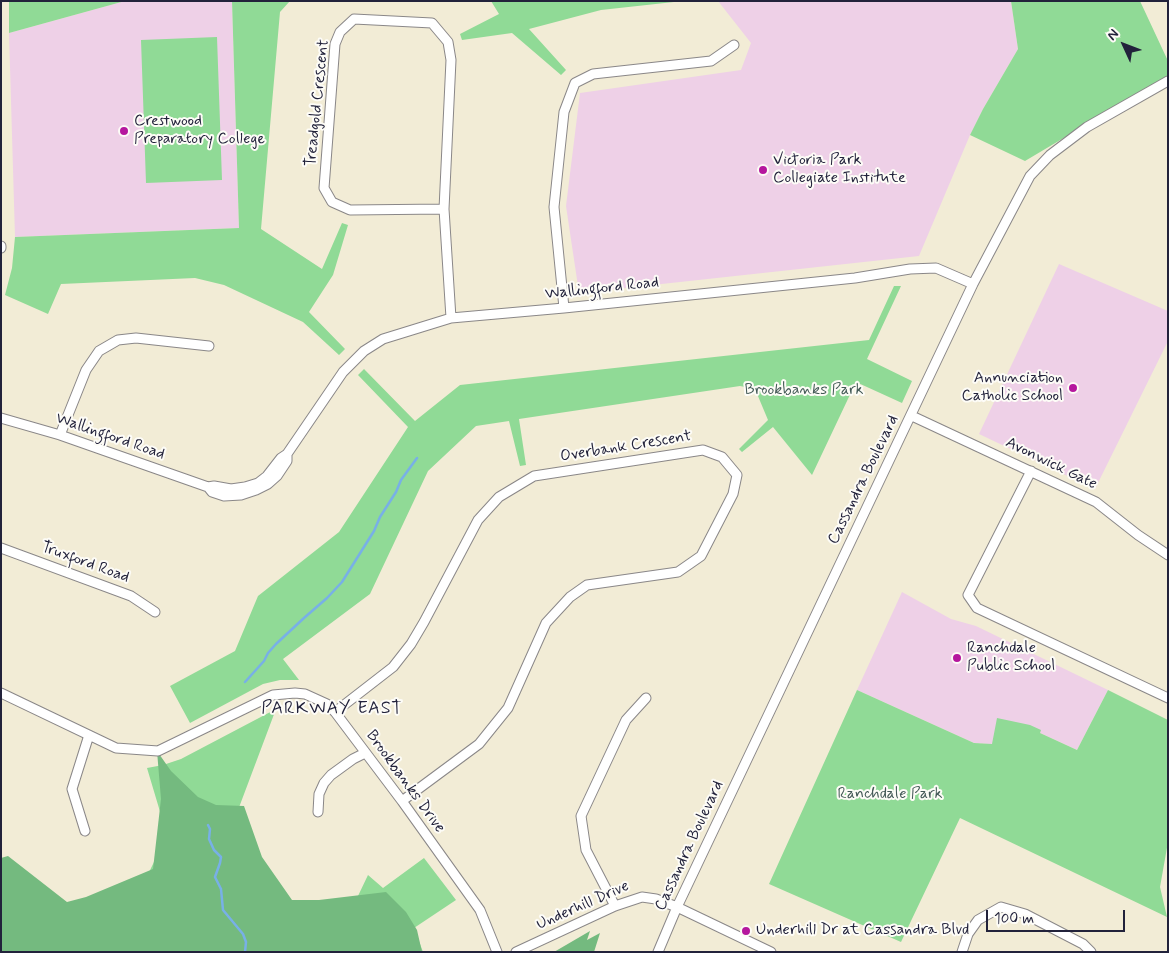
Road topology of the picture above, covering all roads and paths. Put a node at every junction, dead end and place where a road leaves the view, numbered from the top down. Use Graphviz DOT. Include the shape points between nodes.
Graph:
graph roads {
  1 [pos="734,45"];
  2 [pos="1168,81"];
  3 [pos="444,209"];
  4 [pos="973,284"];
  5 [pos="564,308"];
  6 [pos="451,318"];
  7 [pos="209,346"];
  8 [pos="912,416"];
  9 [pos="1,418"];
  10 [pos="60,435"];
  11 [pos="1031,471"];
  12 [pos="1,548"];
  13 [pos="1168,555"];
  14 [pos="155,612"];
  15 [pos="1,693"];
  16 [pos="646,698"];
  17 [pos="1168,698"];
  18 [pos="335,712"];
  19 [pos="89,735"];
  20 [pos="365,753"];
  21 [pos="402,801"];
  22 [pos="318,812"];
  23 [pos="85,831"];
  24 [pos="615,906"];
  25 [pos="677,907"];
  26 [pos="533,945"];
  27 [pos="497,952"];
  28 [pos="516,952"];
  29 [pos="525,952"];
  30 [pos="658,952"];
  31 [pos="771,952"];
  32 [pos="962,952"];
  33 [pos="1090,952"];
  1 -- 5 [label="street" via="711,60 593,74 575,83 564,112 554,207"];
  2 -- 4 [label="street, Cassandra Boulevard" via="1086,127 1050,155 1030,176"];
  3 -- 3 [label="street, Treadgold Crescent" via="350,210 332,202 324,188 335,44 340,32 354,19 432,22 448,42 451,60"];
  3 -- 6 [label="street, Treadgold Crescent"];
  4 -- 5 [label="street, Wallingford Road" via="936,268 910,268 854,278"];
  4 -- 8 [label="street, Cassandra Boulevard"];
  5 -- 6 [label="street, Wallingford Road"];
  6 -- 10 [label="street, Wallingford Road" via="383,339 364,351 343,372 287,454 267,476 246,487 208,487"];
  7 -- 10 [label="street" via="136,338 118,340 99,351 86,370"];
  8 -- 11 [label="street, Avonwick Gate"];
  8 -- 25 [label="street, Cassandra Boulevard"];
  9 -- 10 [label="street, Wallingford Road"];
  11 -- 13 [label="street, Avonwick Gate" via="1096,502"];
  11 -- 17 [label="street" via="968,595 977,608"];
  12 -- 14 [label="street, Truxford Road" via="131,596"];
  15 -- 19 [label="street, Brookbanks Drive"];
  16 -- 24 [label="street" via="626,720 580,816 586,850"];
  18 -- 19 [label="street, Brookbanks Drive" via="327,704 306,694 273,695 158,751 116,748"];
  18 -- 20 [label="street, Brookbanks Drive"];
  18 -- 21 [label="street, Overbank Crescent" via="393,667 424,622 478,520 499,497 534,476 703,450 722,457 737,475 733,494 701,556 678,572 587,585 570,597 546,623 508,708 479,744"];
  19 -- 23 [label="street" via="72,789"];
  20 -- 21 [label="street, Brookbanks Drive"];
  20 -- 22 [label="street" via="324,783 319,794"];
  21 -- 27 [label="street, Brookbanks Drive" via="480,910"];
  24 -- 25 [label="street, Underhill Drive" via="642,897"];
  24 -- 26 [label="street, Underhill Drive"];
  25 -- 30 [label="street, Cassandra Boulevard"];
  25 -- 31 [label="street, Underhill Drive"];
  26 -- 28 [label="street, Underhill Drive"];
  26 -- 29 [label="street"];
  32 -- 33 [label="street" via="968,934 978,920 1001,907 1025,914 1083,944"];
}
